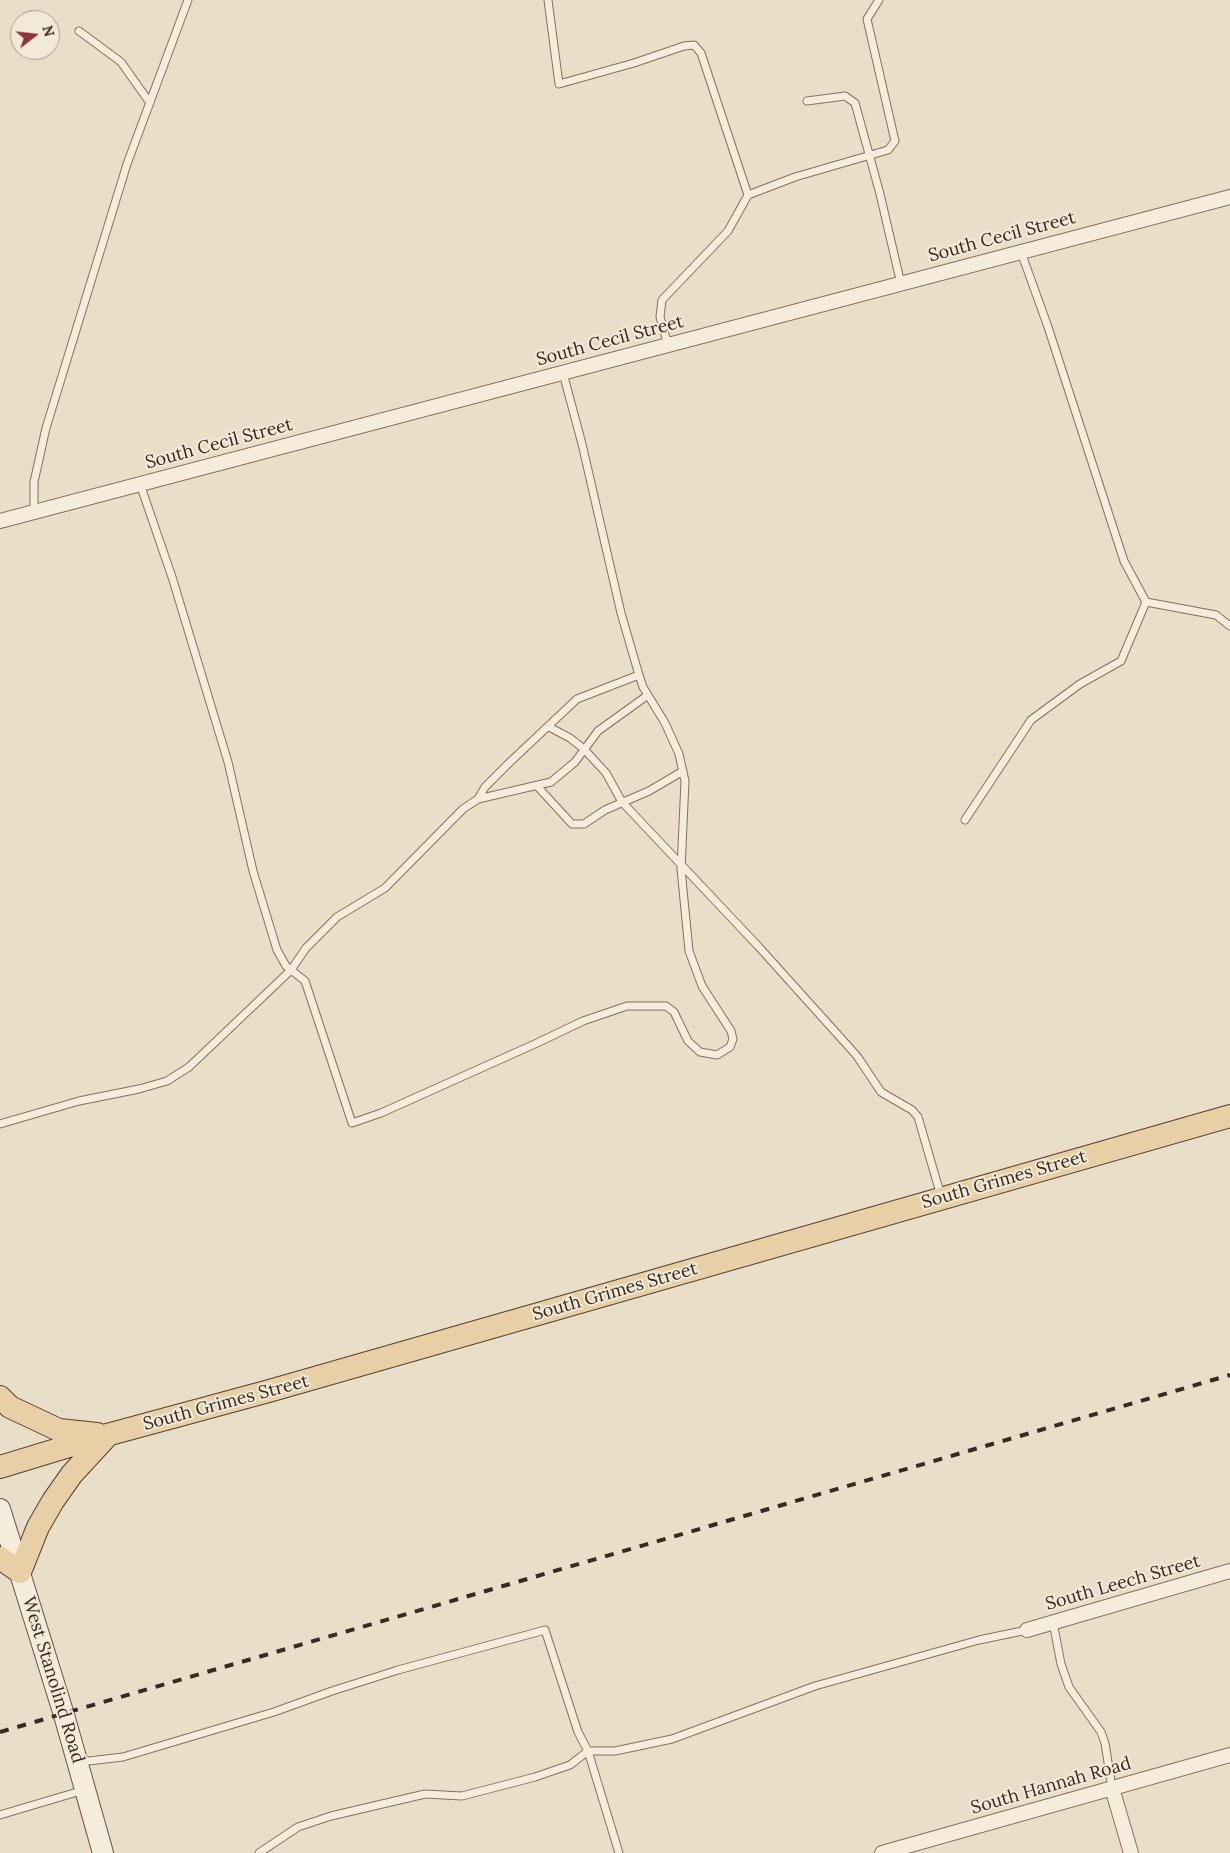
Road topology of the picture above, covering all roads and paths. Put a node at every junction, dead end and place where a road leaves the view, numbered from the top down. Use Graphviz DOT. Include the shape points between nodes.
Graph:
graph roads {
  1 [pos="188,0"];
  2 [pos="548,0"];
  3 [pos="879,0"];
  4 [pos="79,31"];
  5 [pos="808,101"];
  6 [pos="150,103"];
  7 [pos="869,156"];
  8 [pos="748,195"];
  9 [pos="1230,197"];
  10 [pos="1021,252"];
  11 [pos="901,284"];
  12 [pos="668,345"];
  13 [pos="563,373"];
  14 [pos="140,484"];
  15 [pos="34,512"];
  16 [pos="0,521"];
  17 [pos="1146,602"];
  18 [pos="1230,626"];
  19 [pos="640,675"];
  20 [pos="648,695"];
  21 [pos="549,727"];
  22 [pos="584,749"];
  23 [pos="683,771"];
  24 [pos="537,786"];
  25 [pos="478,799"];
  26 [pos="622,802"];
  27 [pos="965,820"];
  28 [pos="681,863"];
  29 [pos="291,970"];
  30 [pos="1230,1116"];
  31 [pos="0,1124"];
  32 [pos="942,1198"];
  33 [pos="0,1397"];
  34 [pos="108,1435"];
  35 [pos="0,1467"];
  36 [pos="0,1509"];
  37 [pos="0,1558"];
  38 [pos="20,1572"];
  39 [pos="1230,1572"];
  40 [pos="1054,1622"];
  41 [pos="1027,1630"];
  42 [pos="588,1751"];
  43 [pos="1230,1755"];
  44 [pos="78,1763"];
  45 [pos="1112,1788"];
  46 [pos="85,1790"];
  47 [pos="0,1815"];
  48 [pos="103,1853"];
  49 [pos="259,1853"];
  50 [pos="619,1853"];
  51 [pos="882,1853"];
  52 [pos="1131,1853"];
  1 -- 6 [label="lane"];
  2 -- 8 [label="lane" via="560,84 694,45 701,53"];
  3 -- 7 [label="lane" via="867,19 895,141 888,150"];
  4 -- 6 [label="lane" via="121,62"];
  5 -- 7 [label="lane" via="845,96 856,104"];
  6 -- 15 [label="lane" via="127,164 46,428 34,482"];
  7 -- 8 [label="lane" via="795,177"];
  7 -- 11 [label="lane"];
  8 -- 12 [label="lane" via="728,231 662,300 660,317"];
  9 -- 10 [label="street, South Cecil Street"];
  10 -- 11 [label="street, South Cecil Street"];
  10 -- 17 [label="lane" via="1124,561"];
  11 -- 12 [label="street, South Cecil Street"];
  12 -- 13 [label="street, South Cecil Street"];
  13 -- 14 [label="street, South Cecil Street"];
  13 -- 19 [label="lane" via="621,613"];
  14 -- 15 [label="street, South Cecil Street"];
  14 -- 29 [label="lane" via="228,762 253,871 277,950"];
  15 -- 16 [label="street, South Cecil Street"];
  17 -- 18 [label="lane" via="1216,615"];
  17 -- 27 [label="lane" via="1121,661 1080,684 1031,720"];
  19 -- 20 [label="lane"];
  19 -- 21 [label="lane" via="577,699"];
  20 -- 22 [label="lane" via="598,731"];
  20 -- 23 [label="lane" via="665,723"];
  21 -- 22 [label="lane"];
  21 -- 25 [label="lane" via="486,787"];
  22 -- 24 [label="lane" via="576,762 551,782"];
  22 -- 26 [label="lane" via="606,773"];
  23 -- 26 [label="lane"];
  23 -- 28 [label="lane"];
  24 -- 25 [label="lane"];
  24 -- 26 [label="lane" via="572,824 584,824"];
  25 -- 29 [label="lane" via="462,809 385,888 337,917 306,948"];
  26 -- 28 [label="lane"];
  28 -- 29 [label="lane" via="689,951 702,986 733,1039 730,1047 717,1055 700,1052 688,1041 674,1012 666,1006 628,1006 583,1020 381,1113 352,1122 305,981"];
  28 -- 32 [label="lane" via="857,1056 881,1092 918,1117"];
  29 -- 31 [label="lane" via="189,1067 167,1081 79,1101"];
  30 -- 32 [label="main road, South Grimes Street"];
  32 -- 34 [label="main road, South Grimes Street"];
  33 -- 34 [label="main road" via="10,1407 59,1430"];
  34 -- 35 [label="main road, South Grimes Street"];
  34 -- 38 [label="main road" via="72,1474 53,1501 38,1527"];
  36 -- 38 [label="main road, West Stanolind Road"];
  37 -- 38 [label="main road"];
  38 -- 44 [label="main road, West Stanolind Road"];
  39 -- 40 [label="street, South Leech Street"];
  40 -- 41 [label="street, South Leech Street"];
  40 -- 45 [label="lane" via="1061,1664 1069,1687 1101,1732 1105,1743"];
  41 -- 42 [label="lane" via="978,1640 815,1686 672,1739 615,1751"];
  42 -- 44 [label="lane" via="578,1732 545,1630 398,1670 274,1712 123,1757"];
  42 -- 49 [label="lane" via="570,1765 462,1796 425,1794 331,1816 298,1827"];
  42 -- 50 [label="lane"];
  43 -- 45 [label="street, South Hannah Road"];
  44 -- 46 [label="main road, West Stanolind Road"];
  45 -- 51 [label="street, South Hannah Road"];
  45 -- 52 [label="street"];
  46 -- 47 [label="lane"];
  46 -- 48 [label="main road, West Stanolind Road"];
}
